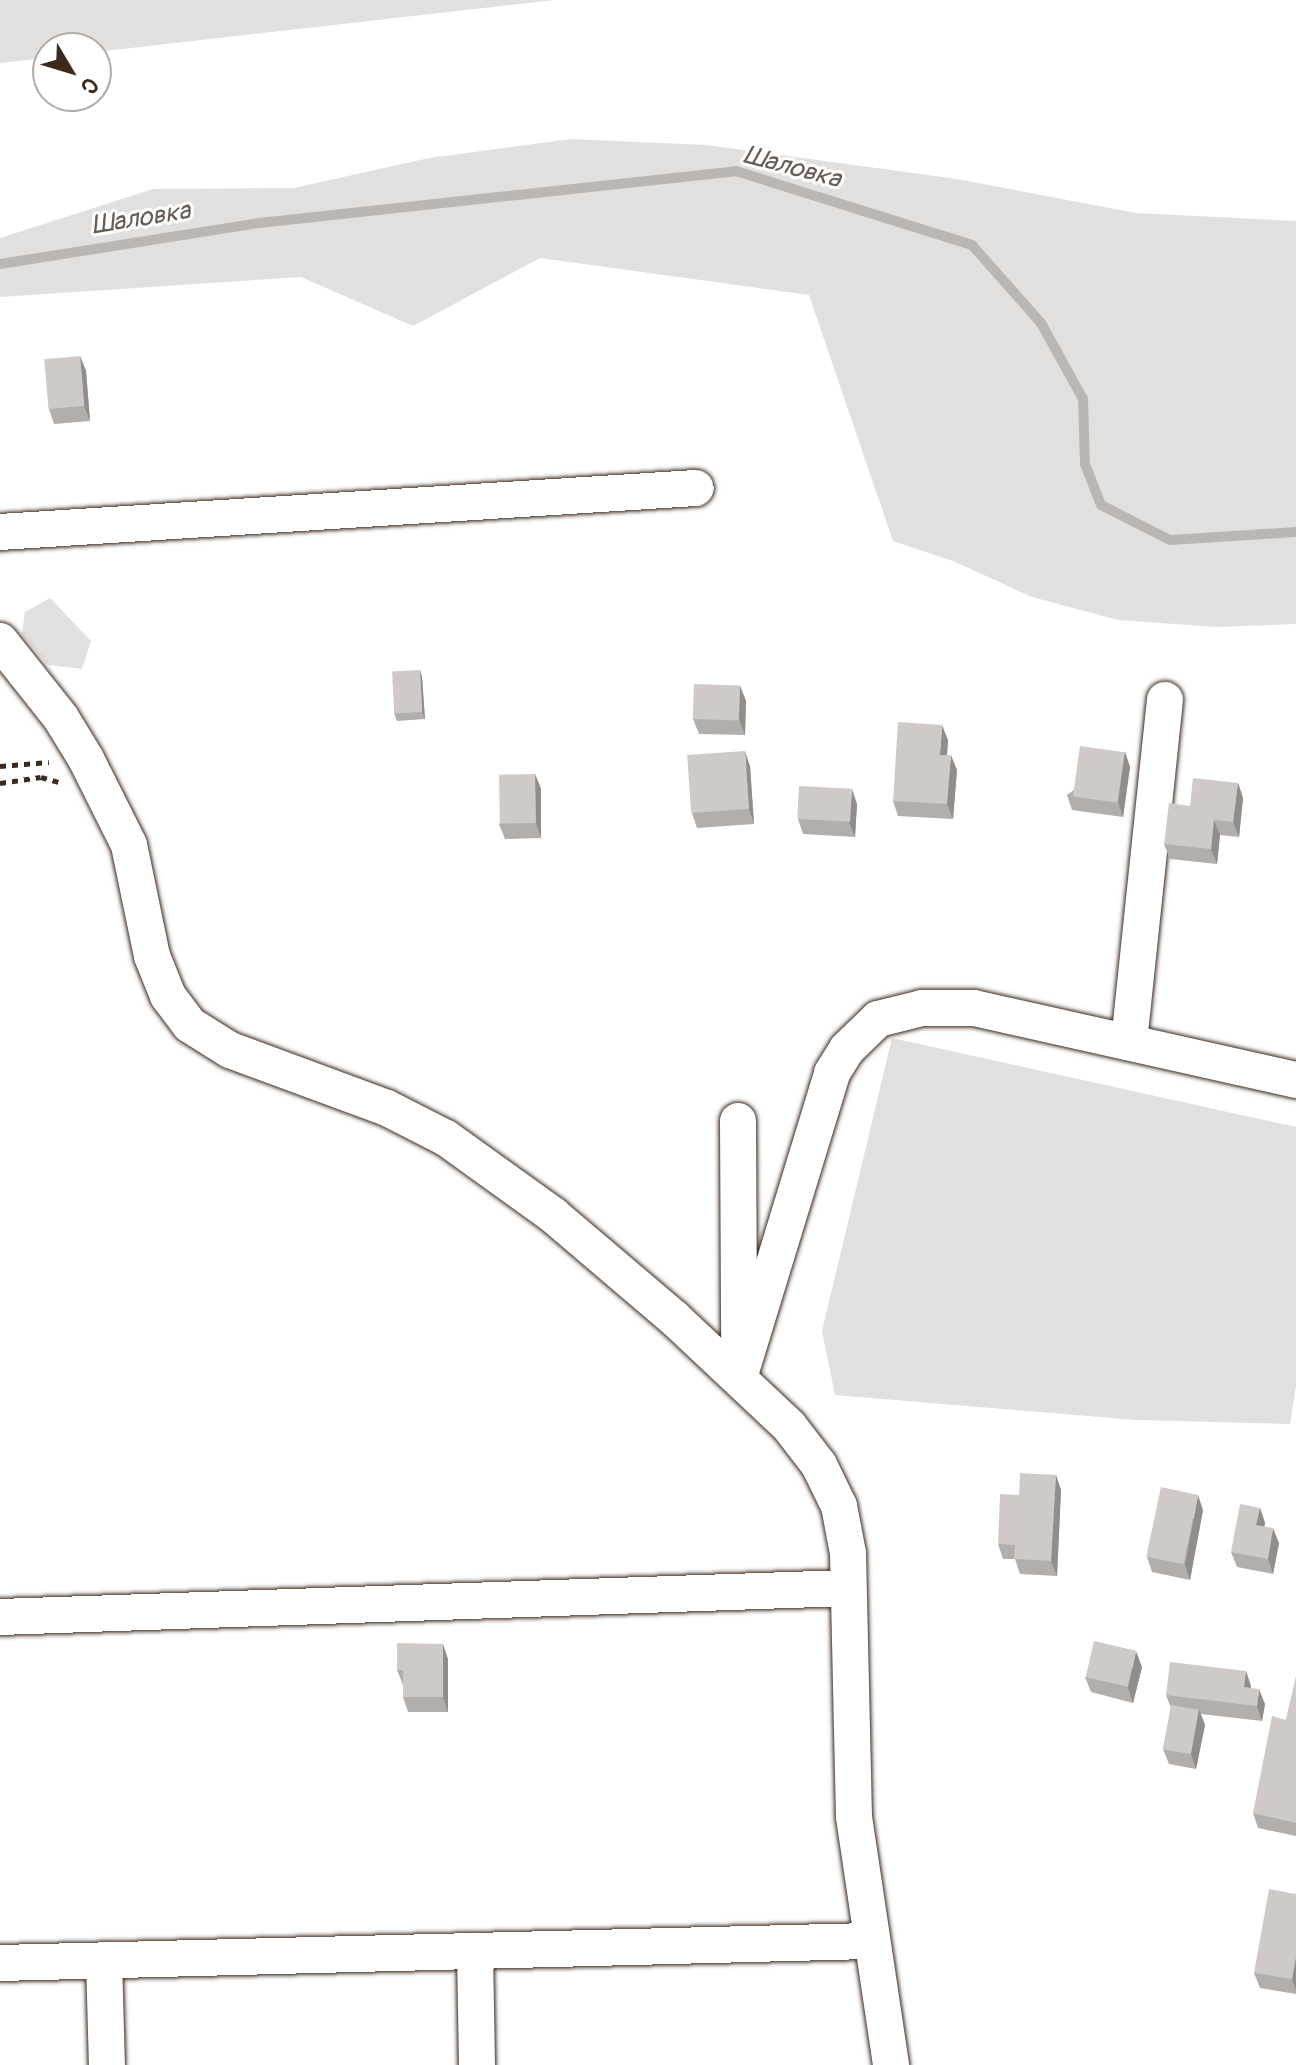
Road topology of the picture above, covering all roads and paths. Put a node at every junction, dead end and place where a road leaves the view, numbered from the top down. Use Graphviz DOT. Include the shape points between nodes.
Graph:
graph roads {
  1 [pos="696,488"];
  2 [pos="0,532"];
  3 [pos="0,641"];
  4 [pos="1165,700"];
  5 [pos="86,759"];
  6 [pos="0,766"];
  7 [pos="1129,1042"];
  8 [pos="1296,1080"];
  9 [pos="738,1121"];
  10 [pos="739,1378"];
  11 [pos="848,1588"];
  12 [pos="0,1617"];
  13 [pos="869,1941"];
  14 [pos="475,1951"];
  15 [pos="104,1960"];
  16 [pos="0,1963"];
  17 [pos="107,2065"];
  18 [pos="477,2065"];
  19 [pos="891,2065"];
  1 -- 2 [label="street"];
  3 -- 5 [label="street"];
  4 -- 7 [label="street"];
  5 -- 6 [label="path"];
  5 -- 10 [label="street" via="129,845 152,956 168,996 190,1025 230,1050 387,1108 446,1138 553,1215"];
  7 -- 8 [label="street"];
  7 -- 10 [label="street" via="974,1008 922,1008 878,1019 847,1049 832,1073"];
  9 -- 10 [label="street"];
  10 -- 11 [label="street" via="789,1426 819,1465 839,1506"];
  11 -- 12 [label="street"];
  11 -- 13 [label="street" via="854,1817"];
  13 -- 14 [label="street"];
  13 -- 19 [label="street"];
  14 -- 15 [label="street"];
  14 -- 18 [label="street"];
  15 -- 16 [label="street"];
  15 -- 17 [label="street"];
}
